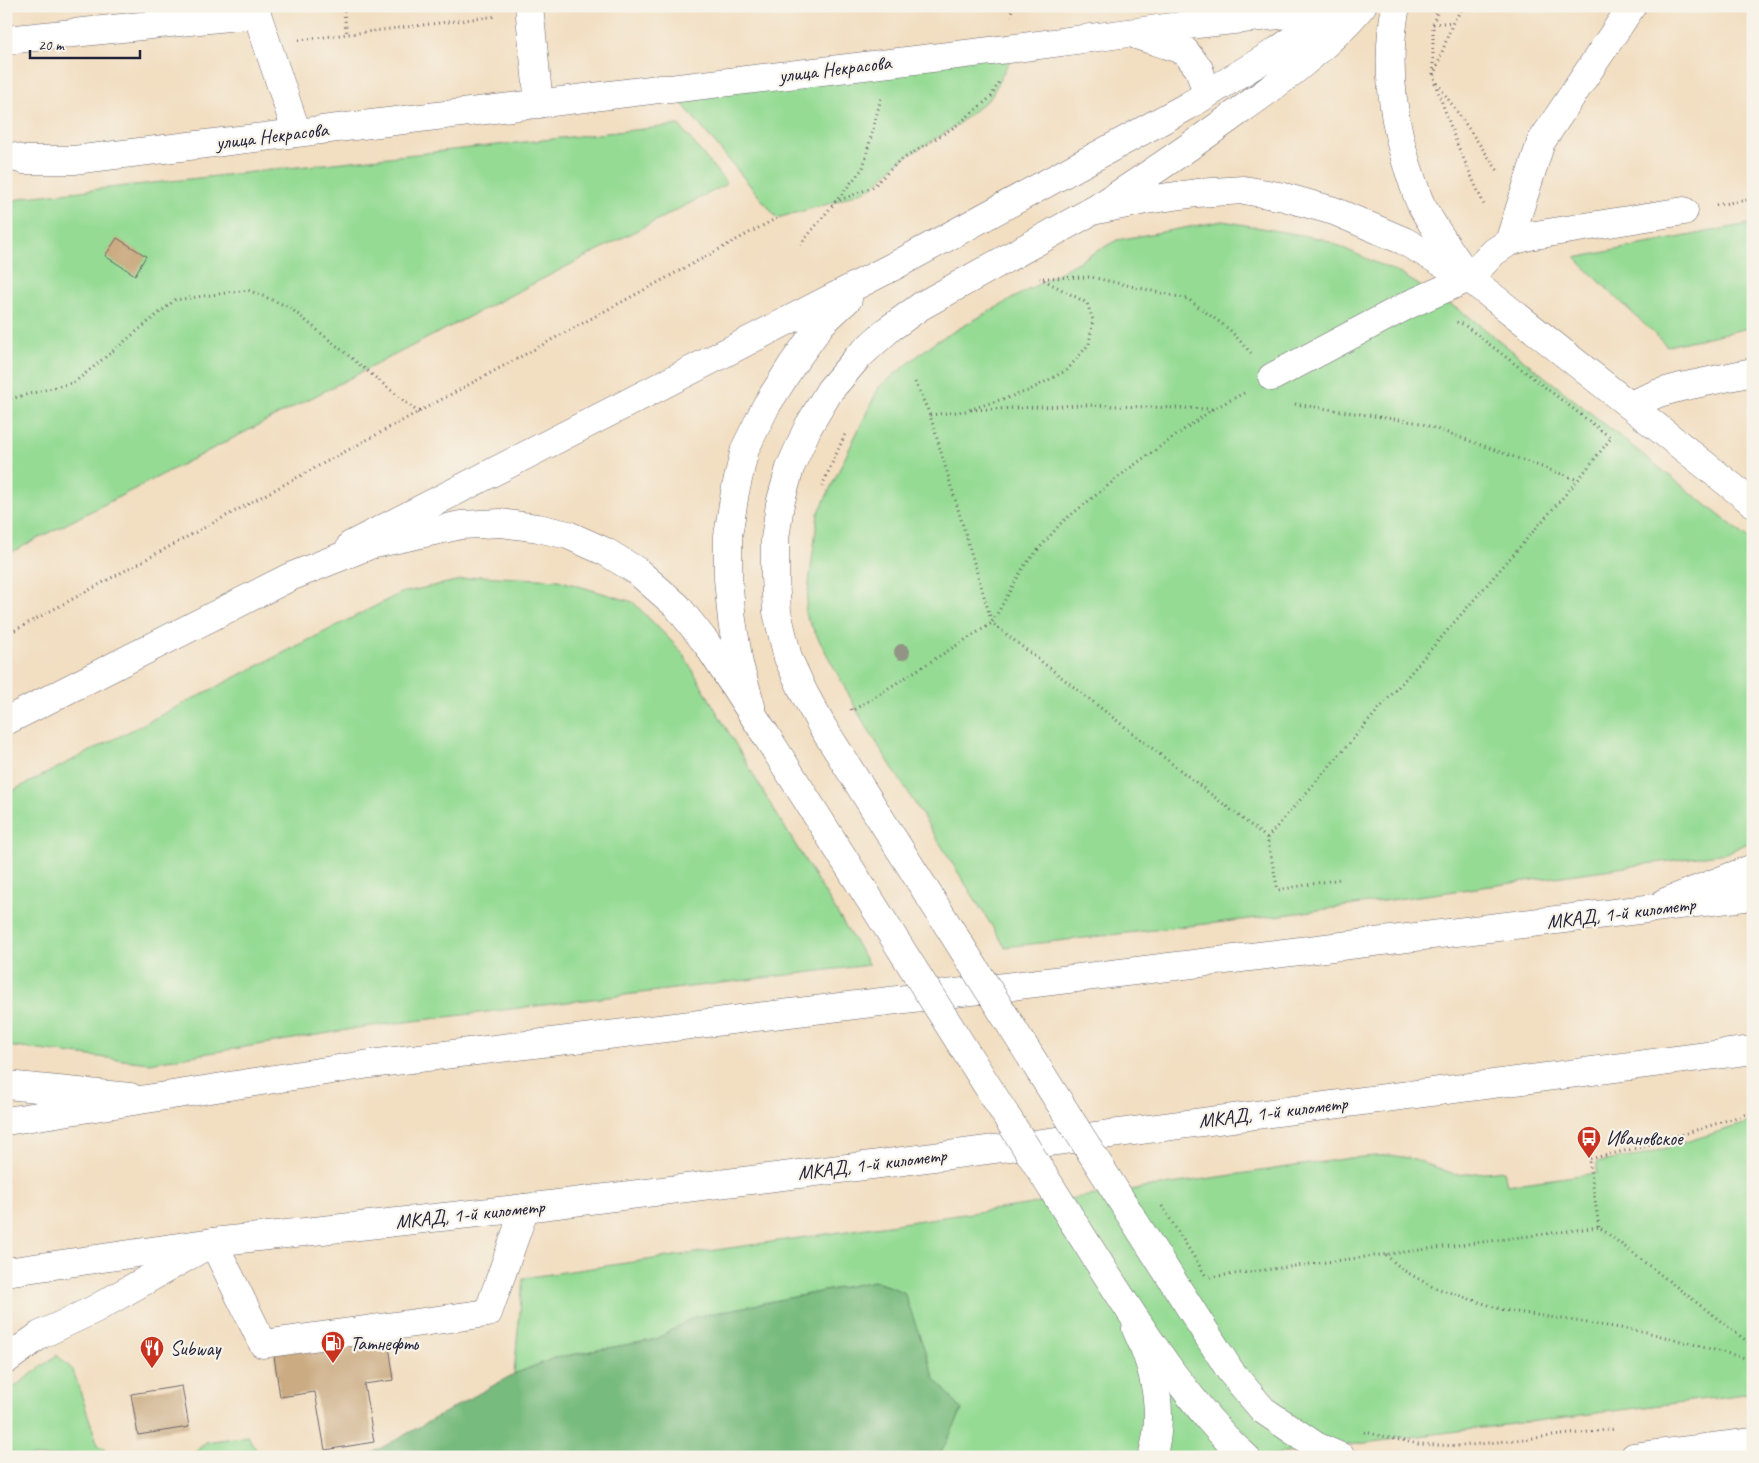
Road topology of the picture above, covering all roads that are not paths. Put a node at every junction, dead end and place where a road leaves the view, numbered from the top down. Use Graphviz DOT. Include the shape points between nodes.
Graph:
graph roads {
  1 [pos="529,6"];
  2 [pos="1362,6"];
  3 [pos="1396,6"];
  4 [pos="1632,6"];
  5 [pos="1337,8"];
  6 [pos="1130,33"];
  7 [pos="6,40"];
  8 [pos="1207,94"];
  9 [pos="539,104"];
  10 [pos="297,133"];
  11 [pos="12,161"];
  12 [pos="1684,210"];
  13 [pos="1092,211"];
  14 [pos="1508,242"];
  15 [pos="898,264"];
  16 [pos="1469,278"];
  17 [pos="1753,372"];
  18 [pos="1272,377"];
  19 [pos="1630,405"];
  20 [pos="1753,503"];
  21 [pos="290,577"];
  22 [pos="6,721"];
  23 [pos="764,732"];
  24 [pos="1753,868"];
  25 [pos="1753,896"];
  26 [pos="1644,910"];
  27 [pos="1745,1051"];
  28 [pos="6,1085"];
  29 [pos="148,1099"];
  30 [pos="6,1121"];
  31 [pos="525,1208"];
  32 [pos="212,1242"];
  33 [pos="6,1272"];
  34 [pos="1118,1292"];
  35 [pos="6,1360"];
  36 [pos="1753,1442"];
  37 [pos="1152,1457"];
  38 [pos="1246,1457"];
  39 [pos="1341,1457"];
  40 [pos="1634,1457"];
  1 -- 9 [label="main road"];
  2 -- 13 [label="main road" via="1318,51 1269,90"];
  3 -- 16 [label="main road" via="1391,66 1396,120 1405,161 1422,206"];
  4 -- 14 [label="main road" via="1542,142"];
  5 -- 6 [label="main road, улица Некрасова"];
  5 -- 8 [label="main road" via="1277,51"];
  6 -- 8 [label="main road" via="1185,51 1199,69"];
  6 -- 9 [label="main road, улица Некрасова"];
  7 -- 10 [label="main road" via="257,14"];
  8 -- 15 [label="main road"];
  9 -- 10 [label="main road, улица Некрасова"];
  10 -- 11 [label="main road, улица Некрасова" via="74,160"];
  12 -- 14 [label="main road"];
  13 -- 16 [label="main road" via="1198,193 1244,190 1284,197 1334,211 1404,241"];
  13 -- 39 [label="main road, bridge" via="921,306 858,357 830,390 808,427 790,468 780,504 775,539 777,612 788,658 822,726 1231,1372 1263,1410 1316,1446"];
  14 -- 16 [label="main road"];
  15 -- 21 [label="main road"];
  15 -- 23 [label="main road" via="860,288 822,323 766,406 745,449 728,536 728,579 739,664 749,701"];
  16 -- 18 [label="main road" via="1408,305"];
  16 -- 19 [label="main road"];
  17 -- 19 [label="main road" via="1667,391"];
  19 -- 20 [label="main road"];
  21 -- 22 [label="main road"];
  21 -- 23 [label="main road" via="370,545 461,525 501,523 568,535 606,552 637,571 677,606 707,644"];
  23 -- 34 [label="main road, bridge"];
  24 -- 26 [label="main road"];
  25 -- 26 [label="main road, МКАД, 1-й километр"];
  26 -- 29 [label="main road, МКАД, 1-й километр" via="380,1063"];
  27 -- 31 [label="main road, МКАД, 1-й километр"];
  28 -- 29 [label="main road"];
  29 -- 30 [label="main road, МКАД, 1-й километр"];
  31 -- 32 [label="main road, МКАД, 1-й километр"];
  31 -- 32 [label="main road" via="488,1313 263,1344"];
  32 -- 33 [label="main road, МКАД, 1-й километр"];
  32 -- 35 [label="main road" via="95,1309 40,1335"];
  34 -- 37 [label="main road" via="1138,1332 1154,1376 1159,1416"];
  34 -- 38 [label="main road" via="1192,1399"];
  36 -- 40 [label="main road"];
}
